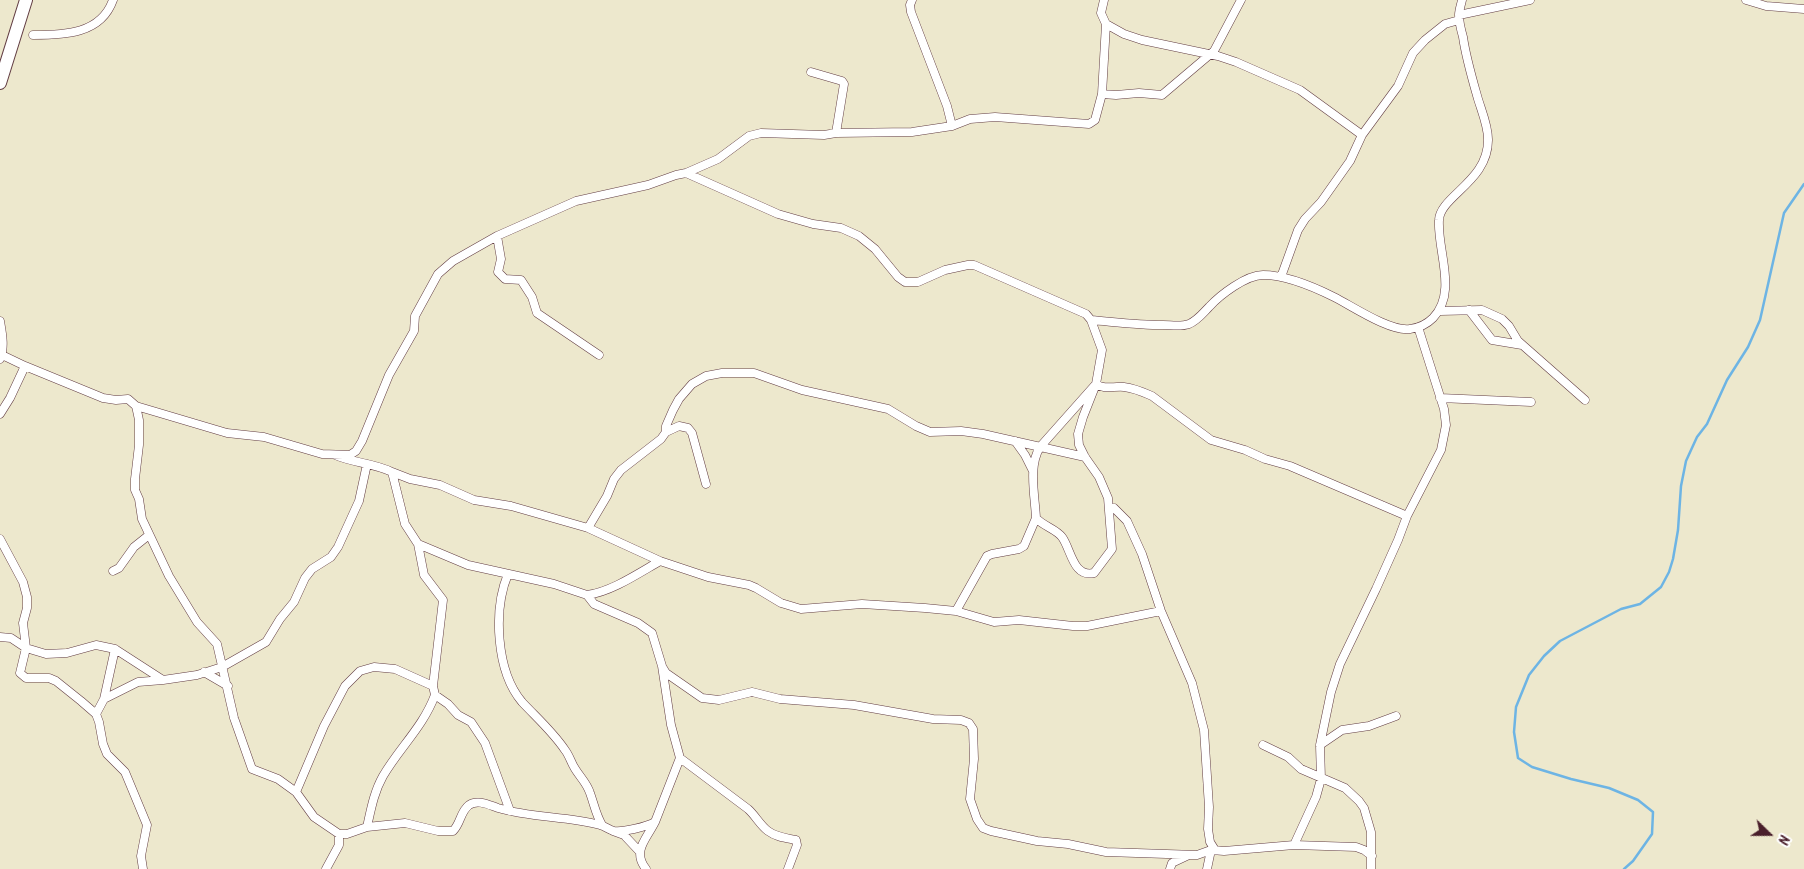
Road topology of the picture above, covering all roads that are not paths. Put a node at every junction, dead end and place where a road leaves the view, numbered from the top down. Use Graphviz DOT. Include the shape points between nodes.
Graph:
graph roads {
  1 [pos="26,0"];
  2 [pos="113,0"];
  3 [pos="912,0"];
  4 [pos="1104,0"];
  5 [pos="1240,0"];
  6 [pos="1462,0"];
  7 [pos="1530,0"];
  8 [pos="1746,0"];
  9 [pos="1804,9"];
  10 [pos="1459,17"];
  11 [pos="1106,24"];
  12 [pos="33,35"];
  13 [pos="1209,55"];
  14 [pos="812,72"];
  15 [pos="0,83"];
  16 [pos="1102,94"];
  17 [pos="952,126"];
  18 [pos="836,133"];
  19 [pos="1362,135"];
  20 [pos="686,173"];
  21 [pos="497,236"];
  22 [pos="1282,277"];
  23 [pos="1469,310"];
  24 [pos="1440,311"];
  25 [pos="1091,320"];
  26 [pos="0,321"];
  27 [pos="1418,327"];
  28 [pos="1523,345"];
  29 [pos="598,355"];
  30 [pos="1,356"];
  31 [pos="25,366"];
  32 [pos="1096,384"];
  33 [pos="1440,398"];
  34 [pos="1585,400"];
  35 [pos="1531,402"];
  36 [pos="136,406"];
  37 [pos="0,414"];
  38 [pos="666,432"];
  39 [pos="1015,442"];
  40 [pos="1040,447"];
  41 [pos="334,455"];
  42 [pos="1085,457"];
  43 [pos="367,464"];
  44 [pos="392,472"];
  45 [pos="1034,473"];
  46 [pos="706,484"];
  47 [pos="1114,508"];
  48 [pos="1407,516"];
  49 [pos="1036,518"];
  50 [pos="588,528"];
  51 [pos="149,535"];
  52 [pos="0,539"];
  53 [pos="418,544"];
  54 [pos="660,561"];
  55 [pos="112,571"];
  56 [pos="508,574"];
  57 [pos="587,595"];
  58 [pos="1161,610"];
  59 [pos="956,611"];
  60 [pos="0,637"];
  61 [pos="26,648"];
  62 [pos="115,649"];
  63 [pos="662,666"];
  64 [pos="222,667"];
  65 [pos="204,672"];
  66 [pos="163,680"];
  67 [pos="228,686"];
  68 [pos="433,686"];
  69 [pos="435,695"];
  70 [pos="104,699"];
  71 [pos="96,714"];
  72 [pos="1396,716"];
  73 [pos="1263,745"];
  74 [pos="1320,745"];
  75 [pos="680,758"];
  76 [pos="1321,779"];
  77 [pos="296,792"];
  78 [pos="510,811"];
  79 [pos="655,822"];
  80 [pos="602,825"];
  81 [pos="367,828"];
  82 [pos="613,831"];
  83 [pos="339,834"];
  84 [pos="1294,845"];
  85 [pos="1213,850"];
  86 [pos="639,851"];
  87 [pos="1190,854"];
  88 [pos="1372,856"];
  89 [pos="143,869"];
  90 [pos="326,869"];
  91 [pos="646,869"];
  92 [pos="788,869"];
  93 [pos="1170,869"];
  94 [pos="1207,869"];
  95 [pos="1371,869"];
  1 -- 15 [label="highway"];
  2 -- 12 [label="street" via="103,18 89,27 71,33"];
  3 -- 17 [label="street" via="911,12"];
  4 -- 11 [label="street" via="1101,13"];
  5 -- 13 [label="street" via="1224,34"];
  6 -- 10 [label="street"];
  7 -- 10 [label="street"];
  8 -- 9 [label="street" via="1766,6"];
  10 -- 19 [label="street" via="1425,40 1413,53 1398,86"];
  10 -- 24 [label="street" via="1468,65 1484,117 1487,154 1477,174 1444,208 1439,219 1445,273"];
  11 -- 13 [label="street" via="1142,40"];
  11 -- 16 [label="street"];
  13 -- 16 [label="street" via="1162,95 1139,92"];
  13 -- 19 [label="street" via="1236,62 1300,90"];
  14 -- 18 [label="street" via="844,84"];
  16 -- 17 [label="street" via="1096,120 1089,124 996,117"];
  17 -- 18 [label="street" via="912,132"];
  18 -- 20 [label="street" via="761,133 749,136 718,159"];
  19 -- 22 [label="street" via="1350,160 1298,230"];
  20 -- 21 [label="street" via="648,186 576,201"];
  20 -- 25 [label="street" via="778,214 841,228 859,236 906,282 918,282 945,270 974,266 1086,314"];
  21 -- 29 [label="street" via="501,259 498,272 505,280 521,280 537,313"];
  21 -- 41 [label="street" via="453,261 438,274 415,316 414,331 389,375 362,441 350,455"];
  22 -- 25 [label="street" via="1262,275 1246,280 1221,297 1202,316 1180,326"];
  22 -- 27 [label="street" via="1397,328 1408,330"];
  23 -- 24 [label="street"];
  23 -- 28 [label="street" via="1482,310 1502,319"];
  23 -- 28 [label="street" via="1492,340"];
  24 -- 27 [label="street"];
  25 -- 32 [label="street" via="1102,350"];
  26 -- 30 [label="street"];
  27 -- 33 [label="street"];
  28 -- 34 [label="street"];
  30 -- 31 [label="street"];
  31 -- 36 [label="street" via="103,398 128,399"];
  31 -- 37 [label="street"];
  32 -- 40 [label="street"];
  32 -- 42 [label="street" via="1078,434"];
  32 -- 48 [label="street" via="1102,388 1122,387 1145,393 1211,440 1290,466"];
  33 -- 35 [label="street"];
  33 -- 48 [label="street" via="1446,425 1441,450"];
  36 -- 41 [label="street" via="227,433 264,438"];
  36 -- 51 [label="street" via="139,445 136,490"];
  38 -- 39 [label="street" via="673,410 692,384 706,376 722,373 754,373 802,390 888,409 930,432 961,431"];
  38 -- 46 [label="street" via="679,426 688,428 692,433"];
  38 -- 50 [label="street" via="621,470"];
  39 -- 40 [label="street"];
  39 -- 45 [label="street"];
  40 -- 42 [label="street"];
  40 -- 45 [label="street" via="1035,454"];
  41 -- 43 [label="street"];
  42 -- 49 [label="street" via="1099,477 1110,508 1112,549 1094,573 1081,571 1062,536"];
  43 -- 44 [label="street"];
  43 -- 64 [label="street" via="359,501 332,557 312,569 305,578 294,602 266,642"];
  44 -- 50 [label="street" via="440,485 474,500 510,506"];
  44 -- 53 [label="street" via="405,524"];
  45 -- 49 [label="street"];
  47 -- 58 [label="street" via="1127,521"];
  48 -- 74 [label="street" via="1340,664"];
  49 -- 59 [label="street" via="1024,546 988,556"];
  50 -- 54 [label="street"];
  51 -- 55 [label="street" via="119,568"];
  51 -- 64 [label="street" via="168,576 197,622 217,644"];
  52 -- 61 [label="street" via="23,582 27,597 23,623"];
  53 -- 56 [label="street" via="468,565"];
  53 -- 68 [label="street" via="424,574 443,600"];
  54 -- 57 [label="street" via="596,594"];
  54 -- 59 [label="street" via="756,588 781,603 800,609 862,604"];
  56 -- 57 [label="street"];
  56 -- 80 [label="street" via="500,599 505,671 521,700 566,752 590,791"];
  57 -- 63 [label="street" via="594,604 638,623 652,633"];
  58 -- 59 [label="street" via="1087,626 1019,620 994,622"];
  58 -- 85 [label="street" via="1192,683 1204,730 1208,829"];
  60 -- 61 [label="street" via="11,638"];
  61 -- 62 [label="street" via="46,654 67,654 96,645"];
  61 -- 71 [label="street" via="22,676 56,681"];
  62 -- 66 [label="street"];
  62 -- 70 [label="street"];
  63 -- 75 [label="street"];
  63 -- 87 [label="street" via="666,673 708,700 752,692 780,699 854,705 933,719 961,720 973,729 970,799 983,828 1106,852"];
  64 -- 65 [label="street"];
  64 -- 67 [label="street"];
  65 -- 66 [label="street"];
  65 -- 67 [label="street"];
  66 -- 70 [label="street" via="138,682"];
  67 -- 77 [label="street" via="234,718 252,769 278,778"];
  68 -- 69 [label="street"];
  68 -- 77 [label="street" via="395,669 374,667 360,671 344,686"];
  69 -- 78 [label="street" via="477,730 485,743"];
  69 -- 81 [label="street" via="430,710 384,776 373,800"];
  70 -- 71 [label="street"];
  71 -- 89 [label="street" via="107,754 125,772 147,825 141,856"];
  72 -- 74 [label="street" via="1369,726 1342,730"];
  73 -- 76 [label="street"];
  74 -- 76 [label="street"];
  75 -- 79 [label="street"];
  75 -- 92 [label="street" via="748,809 766,830 796,840"];
  76 -- 84 [label="street"];
  76 -- 88 [label="street" via="1345,788 1364,808 1371,832"];
  77 -- 83 [label="street" via="314,817"];
  78 -- 80 [label="street"];
  78 -- 81 [label="street" via="476,802 462,813 453,831 405,824"];
  79 -- 82 [label="street"];
  79 -- 86 [label="street"];
  80 -- 82 [label="street"];
  81 -- 83 [label="street"];
  82 -- 86 [label="street" via="624,835"];
  83 -- 90 [label="street" via="339,845"];
  84 -- 85 [label="street" via="1224,852"];
  84 -- 88 [label="street" via="1356,847"];
  85 -- 87 [label="street"];
  85 -- 94 [label="street"];
  86 -- 91 [label="street" via="640,862"];
  87 -- 93 [label="street" via="1172,863"];
  88 -- 95 [label="street"];
}
